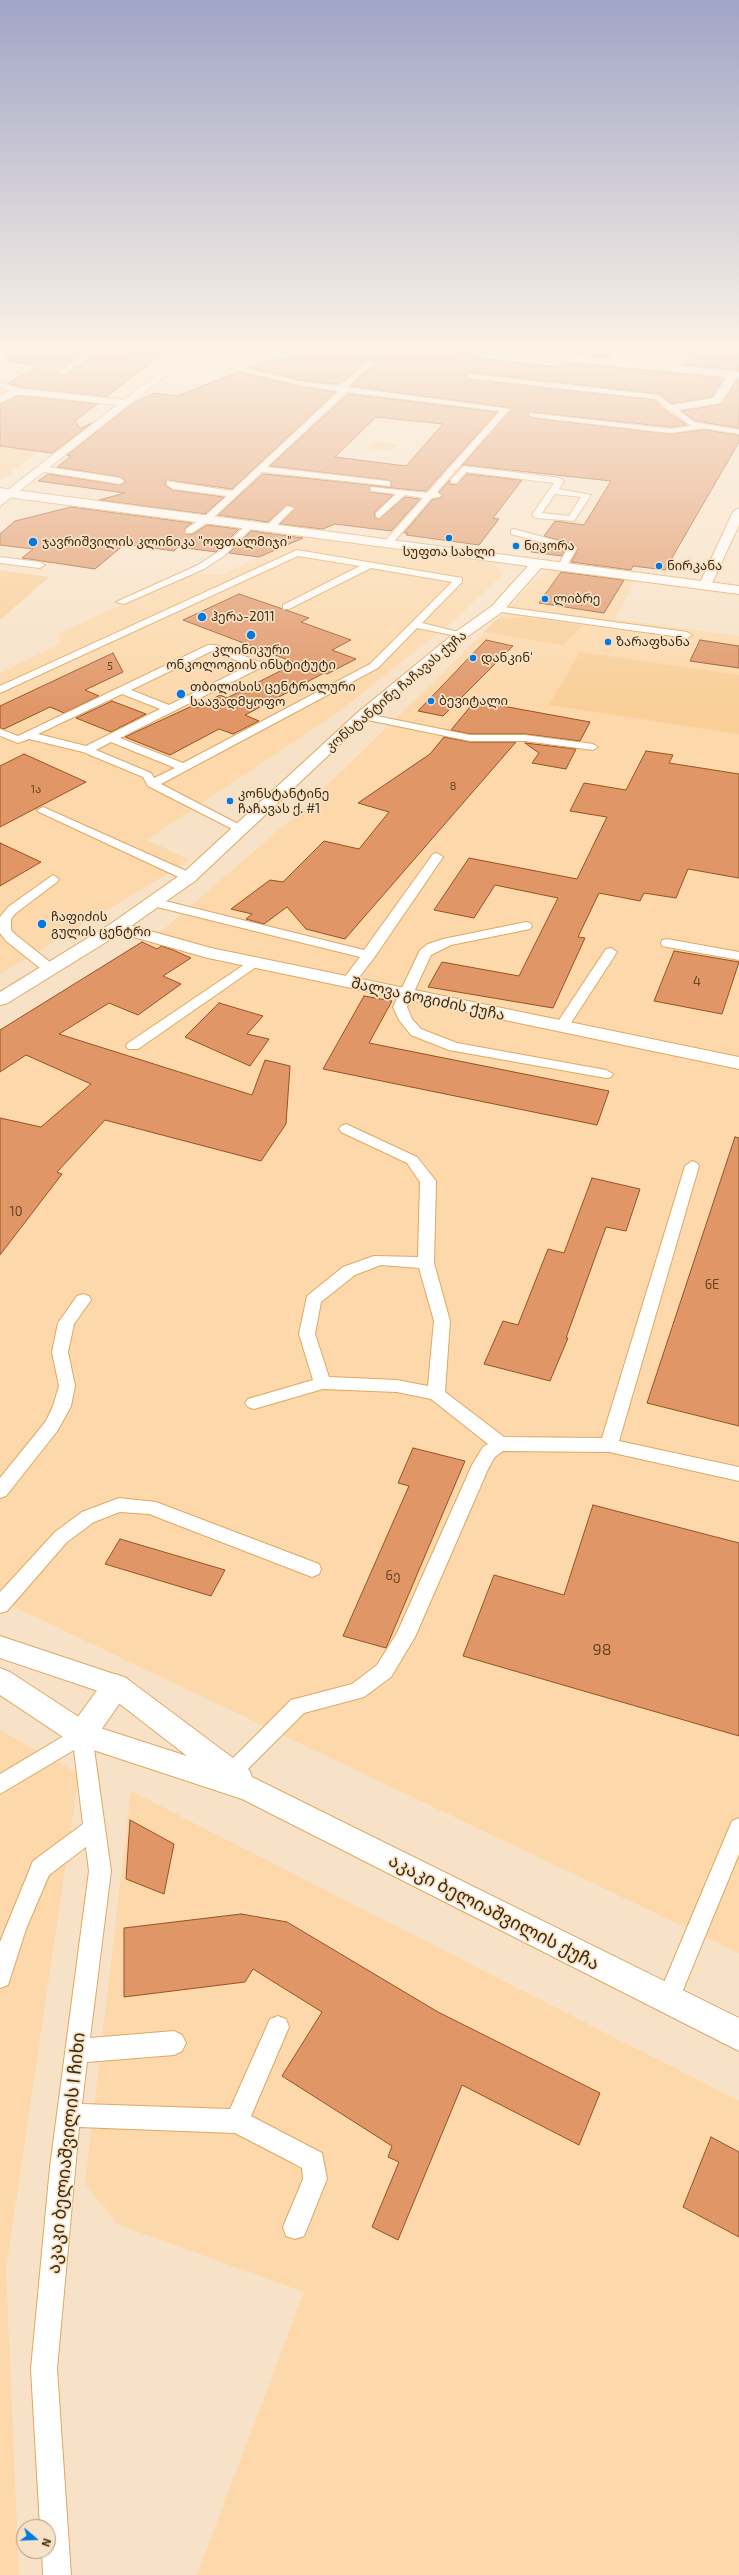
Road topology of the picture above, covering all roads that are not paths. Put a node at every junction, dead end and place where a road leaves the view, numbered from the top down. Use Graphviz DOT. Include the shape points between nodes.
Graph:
graph roads {
  1 [pos="40,470"];
  2 [pos="50,470"];
  3 [pos="259,470"];
  4 [pos="268,470"];
  5 [pos="453,470"];
  6 [pos="463,470"];
  7 [pos="473,470"];
  8 [pos="120,481"];
  9 [pos="170,483"];
  10 [pos="374,489"];
  11 [pos="553,491"];
  12 [pos="4,493"];
  13 [pos="403,493"];
  14 [pos="433,493"];
  15 [pos="233,494"];
  16 [pos="0,502"];
  17 [pos="290,508"];
  18 [pos="739,512"];
  19 [pos="380,514"];
  20 [pos="207,519"];
  21 [pos="251,525"];
  22 [pos="270,527"];
  23 [pos="189,531"];
  24 [pos="514,532"];
  25 [pos="388,543"];
  26 [pos="0,560"];
  27 [pos="538,563"];
  28 [pos="40,565"];
  29 [pos="370,565"];
  30 [pos="563,566"];
  31 [pos="705,585"];
  32 [pos="739,590"];
  33 [pos="121,602"];
  34 [pos="286,607"];
  35 [pos="497,609"];
  36 [pos="415,625"];
  37 [pos="462,634"];
  38 [pos="687,635"];
  39 [pos="0,690"];
  40 [pos="122,690"];
  41 [pos="169,709"];
  42 [pos="362,716"];
  43 [pos="0,732"];
  44 [pos="28,735"];
  45 [pos="111,738"];
  46 [pos="593,747"];
  47 [pos="87,750"];
  48 [pos="183,767"];
  49 [pos="152,784"];
  50 [pos="43,810"];
  51 [pos="242,830"];
  52 [pos="437,857"];
  53 [pos="189,877"];
  54 [pos="53,879"];
  55 [pos="153,902"];
  56 [pos="526,926"];
  57 [pos="118,927"];
  58 [pos="667,943"];
  59 [pos="611,952"];
  60 [pos="369,955"];
  61 [pos="739,956"];
  62 [pos="254,962"];
  63 [pos="50,969"];
  64 [pos="348,982"];
  65 [pos="406,994"];
  66 [pos="0,1000"];
  67 [pos="562,1026"];
  68 [pos="134,1046"];
  69 [pos="739,1063"];
  70 [pos="606,1074"];
  71 [pos="346,1128"];
  72 [pos="692,1166"];
  73 [pos="426,1263"];
  74 [pos="83,1300"];
  75 [pos="323,1382"];
  76 [pos="436,1394"];
  77 [pos="254,1403"];
  78 [pos="500,1444"];
  79 [pos="610,1445"];
  80 [pos="739,1474"];
  81 [pos="0,1491"];
  82 [pos="312,1570"];
  83 [pos="0,1605"];
  84 [pos="0,1647"];
  85 [pos="0,1680"];
  86 [pos="116,1686"];
  87 [pos="82,1734"];
  88 [pos="240,1781"];
  89 [pos="0,1785"];
  90 [pos="95,1828"];
  91 [pos="739,1828"];
  92 [pos="0,1977"];
  93 [pos="668,1999"];
  94 [pos="278,2027"];
  95 [pos="739,2035"];
  96 [pos="174,2043"];
  97 [pos="78,2051"];
  98 [pos="68,2115"];
  99 [pos="237,2121"];
  100 [pos="295,2227"];
  101 [pos="57,2575"];
  1 -- 12 [label="street"];
  2 -- 8 [label="lane"];
  3 -- 15 [label="lane"];
  4 -- 14 [label="lane"];
  5 -- 14 [label="lane"];
  6 -- 14 [label="lane" via="444,493"];
  7 -- 11 [label="lane" via="560,481"];
  9 -- 15 [label="lane" via="173,486"];
  10 -- 13 [label="lane"];
  11 -- 11 [label="lane" via="536,515 571,519 587,495"];
  12 -- 16 [label="street"];
  12 -- 20 [label="street"];
  13 -- 14 [label="lane"];
  13 -- 19 [label="lane"];
  14 -- 25 [label="lane"];
  15 -- 20 [label="lane"];
  17 -- 22 [label="lane"];
  18 -- 31 [label="street"];
  20 -- 21 [label="street"];
  20 -- 23 [label="lane"];
  21 -- 22 [label="street"];
  21 -- 33 [label="lane" via="221,554 201,567"];
  22 -- 25 [label="street"];
  24 -- 30 [label="lane" via="572,548"];
  25 -- 27 [label="street"];
  26 -- 28 [label="lane"];
  27 -- 30 [label="street"];
  27 -- 35 [label="street, კონსტანტინე ჩაჩავას ქუჩა"];
  29 -- 34 [label="lane"];
  29 -- 36 [label="lane" via="459,580"];
  29 -- 39 [label="lane" via="297,553"];
  30 -- 31 [label="street"];
  31 -- 32 [label="street"];
  35 -- 37 [label="street, კონსტანტინე ჩაჩავას ქუჩა"];
  35 -- 38 [label="lane"];
  36 -- 37 [label="lane"];
  36 -- 48 [label="lane" via="374,666"];
  37 -- 42 [label="street, კონსტანტინე ჩაჩავას ქუჩა"];
  40 -- 41 [label="lane"];
  40 -- 41 [label="lane" via="212,647 258,665"];
  40 -- 44 [label="lane"];
  41 -- 45 [label="lane"];
  42 -- 46 [label="lane" via="470,738 525,738"];
  42 -- 51 [label="street, კონსტანტინე ჩაჩავას ქუჩა"];
  43 -- 44 [label="lane" via="18,740"];
  44 -- 47 [label="lane"];
  45 -- 47 [label="lane"];
  45 -- 48 [label="lane"];
  47 -- 49 [label="lane" via="147,774"];
  48 -- 49 [label="lane"];
  49 -- 51 [label="lane"];
  50 -- 53 [label="lane"];
  51 -- 53 [label="street, კონსტანტინე ჩაჩავას ქუჩა"];
  52 -- 60 [label="lane"];
  53 -- 55 [label="street, კონსტანტინე ჩაჩავას ქუჩა"];
  54 -- 63 [label="lane" via="12,910 5,919 5,931 11,938"];
  55 -- 57 [label="street, კონსტანტინე ჩაჩავას ქუჩა"];
  55 -- 60 [label="lane"];
  56 -- 65 [label="lane" via="433,947 425,954"];
  57 -- 62 [label="street, შალვა გოგიძის ქუჩა" via="208,953"];
  57 -- 63 [label="street, კონსტანტინე ჩაჩავას ქუჩა"];
  58 -- 61 [label="lane"];
  59 -- 67 [label="lane"];
  60 -- 64 [label="lane"];
  62 -- 64 [label="street, შალვა გოგიძის ქუჩა"];
  62 -- 68 [label="lane"];
  63 -- 66 [label="street, კონსტანტინე ჩაჩავას ქუჩა"];
  64 -- 65 [label="street, შალვა გოგიძის ქუჩა"];
  65 -- 67 [label="street, შალვა გოგიძის ქუჩა"];
  65 -- 70 [label="lane" via="400,1007 406,1020 416,1032 435,1040 454,1047"];
  67 -- 69 [label="street, შალვა გოგიძის ქუჩა"];
  71 -- 73 [label="lane" via="412,1160 428,1181"];
  72 -- 79 [label="lane"];
  73 -- 75 [label="lane" via="380,1260 349,1271 313,1300 307,1334"];
  73 -- 76 [label="lane" via="442,1320"];
  74 -- 81 [label="lane" via="66,1323 60,1352 67,1386 62,1406 52,1425"];
  75 -- 76 [label="lane" via="368,1383"];
  75 -- 77 [label="lane"];
  76 -- 78 [label="lane"];
  78 -- 79 [label="lane"];
  78 -- 88 [label="lane" via="489,1452 481,1465 405,1637 384,1671 357,1691 298,1706"];
  79 -- 80 [label="lane"];
  82 -- 83 [label="lane" via="150,1507 119,1505 88,1517 61,1537"];
  84 -- 86 [label="street, აკაკი ბელიაშვილის ქუჩა"];
  85 -- 87 [label="street, აკაკი ბელიაშვილის ქუჩა"];
  86 -- 87 [label="street"];
  86 -- 88 [label="street, აკაკი ბელიაშვილის ქუჩა"];
  87 -- 88 [label="street, აკაკი ბელიაშვილის ქუჩა"];
  87 -- 89 [label="lane"];
  87 -- 90 [label="lane, აკაკი ბელიაშვილის I ჩიხი"];
  88 -- 93 [label="street, აკაკი ბელიაშვილის ქუჩა"];
  90 -- 92 [label="lane" via="41,1868 16,1928"];
  90 -- 97 [label="lane, აკაკი ბელიაშვილის I ჩიხი" via="100,1871"];
  91 -- 93 [label="lane"];
  93 -- 95 [label="street, აკაკი ბელიაშვილის ქუჩა"];
  94 -- 99 [label="lane"];
  96 -- 97 [label="lane"];
  97 -- 98 [label="lane, აკაკი ბელიაშვილის I ჩიხი"];
  98 -- 99 [label="lane"];
  98 -- 101 [label="lane, აკაკი ბელიაშვილის I ჩიხი" via="44,2369"];
  99 -- 100 [label="lane" via="313,2162 315,2179"];
}
